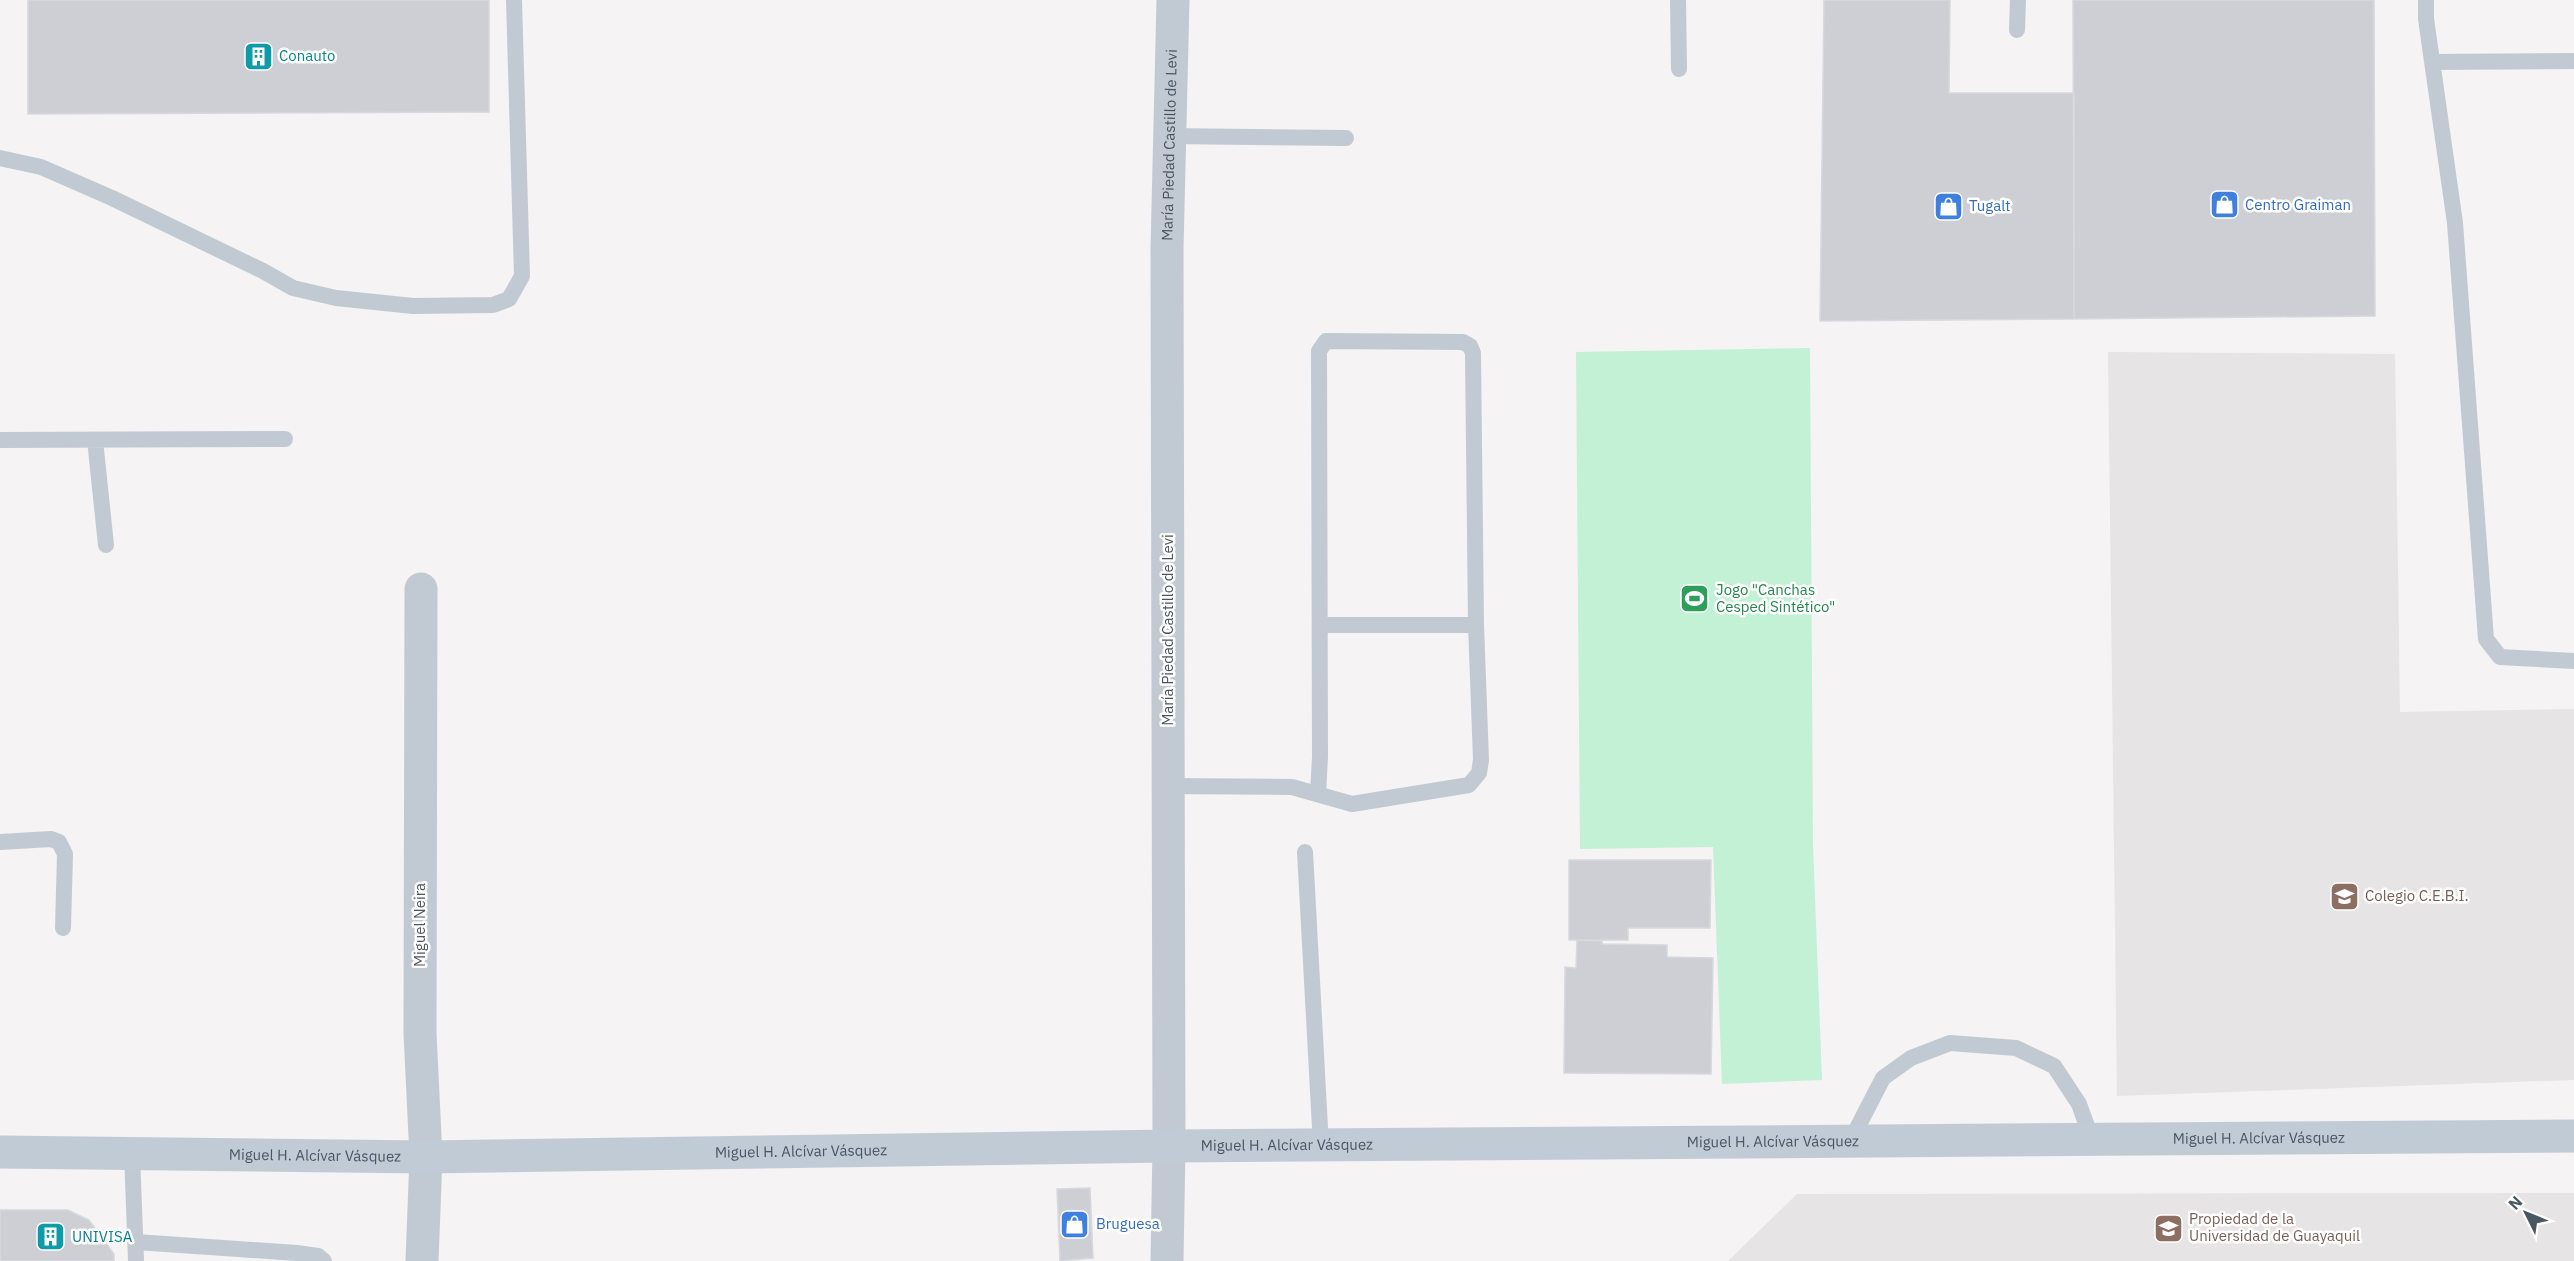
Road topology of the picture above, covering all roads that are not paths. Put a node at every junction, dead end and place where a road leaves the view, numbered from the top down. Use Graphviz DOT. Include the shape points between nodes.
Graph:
graph roads {
  1 [pos="514,0"];
  2 [pos="1173,0"];
  3 [pos="1678,0"];
  4 [pos="2018,0"];
  5 [pos="2426,0"];
  6 [pos="2017,30"];
  7 [pos="2574,61"];
  8 [pos="2432,62"];
  9 [pos="1678,69"];
  10 [pos="1169,136"];
  11 [pos="1346,138"];
  12 [pos="0,158"];
  13 [pos="285,439"];
  14 [pos="0,440"];
  15 [pos="95,440"];
  16 [pos="106,545"];
  17 [pos="421,589"];
  18 [pos="1476,625"];
  19 [pos="1320,626"];
  20 [pos="2574,661"];
  21 [pos="1168,786"];
  22 [pos="1317,794"];
  23 [pos="0,842"];
  24 [pos="1305,852"];
  25 [pos="63,928"];
  26 [pos="2574,1136"];
  27 [pos="2092,1140"];
  28 [pos="1850,1142"];
  29 [pos="1170,1146"];
  30 [pos="1321,1146"];
  31 [pos="0,1152"];
  32 [pos="132,1154"];
  33 [pos="426,1156"];
  34 [pos="136,1242"];
  35 [pos="136,1261"];
  36 [pos="324,1261"];
  37 [pos="422,1261"];
  38 [pos="1167,1261"];
  1 -- 12 [label="lane" via="522,276 509,299 493,305 413,306 336,298 293,288 112,198 41,167"];
  2 -- 10 [label="street, María Piedad Castillo de Levi"];
  3 -- 9 [label="lane"];
  4 -- 6 [label="lane"];
  5 -- 8 [label="lane"];
  7 -- 8 [label="lane"];
  8 -- 20 [label="lane" via="2456,224 2486,639 2500,657"];
  10 -- 11 [label="lane"];
  10 -- 21 [label="street, María Piedad Castillo de Levi"];
  13 -- 15 [label="lane"];
  14 -- 15 [label="lane"];
  15 -- 16 [label="lane"];
  17 -- 33 [label="street, Miguel Neira" via="420,1033"];
  18 -- 19 [label="lane"];
  18 -- 19 [label="lane" via="1470,346 1463,342 1326,341 1319,351 1318,365"];
  18 -- 22 [label="lane" via="1481,760 1479,773 1469,785 1352,804"];
  19 -- 22 [label="lane"];
  21 -- 22 [label="lane" via="1292,787"];
  21 -- 29 [label="street, María Piedad Castillo de Levi"];
  23 -- 25 [label="lane" via="59,842 65,854"];
  24 -- 30 [label="lane"];
  26 -- 27 [label="street, Miguel H. Alcívar Vásquez"];
  27 -- 28 [label="street, Miguel H. Alcívar Vásquez"];
  27 -- 28 [label="lane" via="2079,1104 2054,1066 2016,1048 1950,1043 1911,1058 1883,1078"];
  28 -- 30 [label="street, Miguel H. Alcívar Vásquez"];
  29 -- 30 [label="street, Miguel H. Alcívar Vásquez"];
  29 -- 33 [label="street, Miguel H. Alcívar Vásquez"];
  29 -- 38 [label="street, María Piedad Castillo de Levi"];
  31 -- 32 [label="street, Miguel H. Alcívar Vásquez"];
  32 -- 33 [label="street, Miguel H. Alcívar Vásquez"];
  32 -- 34 [label="lane"];
  33 -- 37 [label="street, Miguel Neira"];
  34 -- 35 [label="lane"];
  34 -- 36 [label="lane" via="297,1253 318,1256"];
}
